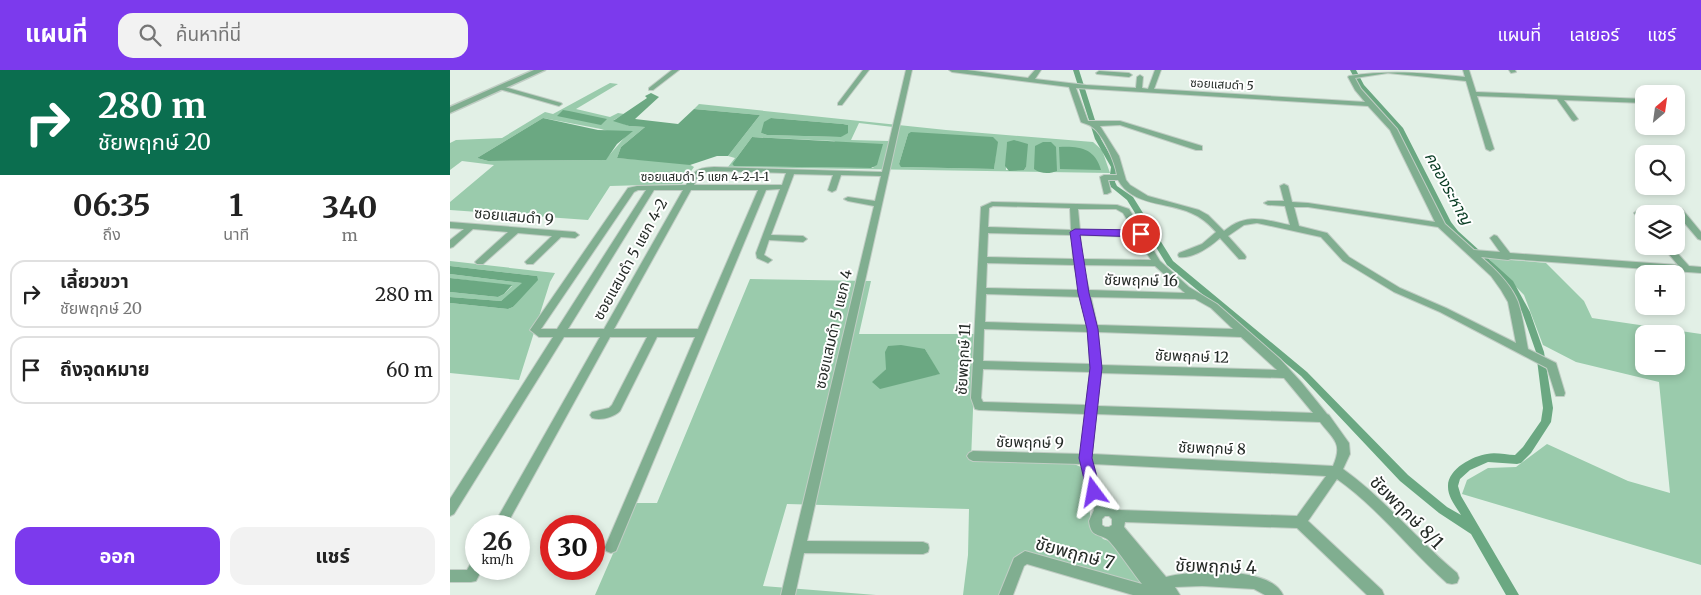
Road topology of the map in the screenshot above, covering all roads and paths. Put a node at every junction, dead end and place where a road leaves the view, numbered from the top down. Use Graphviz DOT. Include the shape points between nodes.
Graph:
graph roads {
  1 [pos="541,70"];
  2 [pos="676,70"];
  3 [pos="866,70"];
  4 [pos="909,70"];
  5 [pos="952,70"];
  6 [pos="1038,70"];
  7 [pos="1158,70"];
  8 [pos="1466,70"];
  9 [pos="1387,71"];
  10 [pos="1099,72"];
  11 [pos="1118,72"];
  12 [pos="1129,75"];
  13 [pos="1140,77"];
  14 [pos="1469,79"];
  15 [pos="1030,80"];
  16 [pos="1072,85"];
  17 [pos="501,88"];
  18 [pos="1096,88"];
  19 [pos="651,89"];
  20 [pos="1139,90"];
  21 [pos="1150,91"];
  22 [pos="1474,94"];
  23 [pos="1559,97"];
  24 [pos="1635,101"];
  25 [pos="559,104"];
  26 [pos="840,104"];
  27 [pos="1372,104"];
  28 [pos="450,110"];
  29 [pos="1574,119"];
  30 [pos="1094,124"];
  31 [pos="1114,136"];
  32 [pos="1105,140"];
  33 [pos="1199,148"];
  34 [pos="1490,148"];
  35 [pos="791,171"];
  36 [pos="838,172"];
  37 [pos="885,174"];
  38 [pos="1120,178"];
  39 [pos="1284,186"];
  40 [pos="763,187"];
  41 [pos="784,187"];
  42 [pos="651,188"];
  43 [pos="689,188"];
  44 [pos="832,190"];
  45 [pos="1107,192"];
  46 [pos="848,199"];
  47 [pos="1268,203"];
  48 [pos="878,204"];
  49 [pos="1290,204"];
  50 [pos="1074,206"];
  51 [pos="1685,219"];
  52 [pos="450,225"];
  53 [pos="1441,225"];
  54 [pos="472,226"];
  55 [pos="1295,228"];
  56 [pos="516,230"];
  57 [pos="984,230"];
  58 [pos="1075,232"];
  59 [pos="559,234"];
  60 [pos="1141,234"];
  61 [pos="1221,234"];
  62 [pos="575,235"];
  63 [pos="766,237"];
  64 [pos="1494,238"];
  65 [pos="1701,238"];
  66 [pos="803,239"];
  67 [pos="450,245"];
  68 [pos="1182,254"];
  69 [pos="1476,254"];
  70 [pos="1674,255"];
  71 [pos="1242,257"];
  72 [pos="1508,257"];
  73 [pos="768,260"];
  74 [pos="982,260"];
  75 [pos="1078,261"];
  76 [pos="480,262"];
  77 [pos="530,262"];
  78 [pos="1157,262"];
  79 [pos="1686,269"];
  80 [pos="1701,270"];
  81 [pos="981,290"];
  82 [pos="1084,293"];
  83 [pos="1198,296"];
  84 [pos="980,325"];
  85 [pos="1093,329"];
  86 [pos="701,332"];
  87 [pos="560,333"];
  88 [pos="607,333"];
  89 [pos="654,333"];
  90 [pos="1244,333"];
  91 [pos="1527,354"];
  92 [pos="978,365"];
  93 [pos="1096,368"];
  94 [pos="1287,374"];
  95 [pos="1560,393"];
  96 [pos="1092,410"];
  97 [pos="596,415"];
  98 [pos="1324,418"];
  99 [pos="973,456"];
  100 [pos="1086,458"];
  101 [pos="1336,471"];
  102 [pos="450,510"];
  103 [pos="1101,512"];
  104 [pos="505,515"];
  105 [pos="1300,522"];
  106 [pos="1115,526"];
  107 [pos="610,547"];
  108 [pos="798,548"];
  109 [pos="923,548"];
  110 [pos="465,574"];
  111 [pos="450,576"];
  112 [pos="1452,578"];
  113 [pos="1158,590"];
  114 [pos="788,595"];
  115 [pos="1006,595"];
  116 [pos="1174,595"];
  117 [pos="1276,595"];
  118 [pos="1377,595"];
  1 -- 17 [label="street"];
  2 -- 19 [label="street"];
  3 -- 26 [label="street"];
  4 -- 37 [label="street, ซอยแสมดำ 5 แยก 4"];
  5 -- 15 [label="street, ซอยแสมดำ 5"];
  6 -- 15 [label="street"];
  7 -- 21 [label="street"];
  8 -- 14 [label="street"];
  9 -- 14 [label="street"];
  9 -- 27 [label="street" via="1350,77"];
  10 -- 11 [label="street"];
  10 -- 18 [label="street"];
  11 -- 12 [label="street"];
  13 -- 20 [label="street"];
  14 -- 22 [label="street"];
  15 -- 16 [label="street, ซอยแสมดำ 5"];
  16 -- 18 [label="street, ซอยแสมดำ 5"];
  16 -- 30 [label="street" via="1085,122"];
  17 -- 25 [label="street"];
  17 -- 28 [label="street"];
  18 -- 20 [label="street, ซอยแสมดำ 5"];
  20 -- 21 [label="street, ซอยแสมดำ 5"];
  21 -- 27 [label="street, ซอยแสมดำ 5"];
  22 -- 23 [label="street"];
  22 -- 34 [label="street"];
  23 -- 24 [label="street"];
  23 -- 29 [label="street"];
  27 -- 53 [label="street" via="1393,129"];
  30 -- 32 [label="street"];
  30 -- 33 [label="street" via="1120,122"];
  31 -- 32 [label="street"];
  32 -- 38 [label="street" via="1119,165"];
  35 -- 36 [label="street, ซอยแสมดำ 5 แยก 4-2"];
  35 -- 41 [label="street"];
  35 -- 43 [label="street, ซอยแสมดำ 5 แยก 4-2" via="706,169 696,174"];
  36 -- 37 [label="street, ซอยแสมดำ 5 แยก 4-2"];
  36 -- 44 [label="street"];
  37 -- 48 [label="street, ซอยแสมดำ 5 แยก 4"];
  38 -- 45 [label="street" via="1104,178"];
  38 -- 61 [label="street" via="1140,197 1205,217"];
  39 -- 49 [label="street"];
  40 -- 41 [label="street, ซอยแสมดำ 5 แยก 4-2-1-1"];
  40 -- 43 [label="street, ซอยแสมดำ 5 แยก 4-2-1-1"];
  40 -- 86 [label="street"];
  41 -- 63 [label="street"];
  42 -- 43 [label="street, ซอยแสมดำ 5 แยก 4-2-1-1"];
  42 -- 87 [label="street"];
  42 -- 87 [label="street, ซอยแสมดำ 5 แยก 4-2-1-1" via="633,188 627,193 535,330"];
  43 -- 88 [label="street, ซอยแสมดำ 5 แยก 4-2"];
  46 -- 48 [label="street"];
  47 -- 49 [label="street"];
  48 -- 108 [label="street, ซอยแสมดำ 5 แยก 4"];
  49 -- 53 [label="street"];
  49 -- 55 [label="street"];
  50 -- 57 [label="street, ชัยพฤกษ์ 11" via="992,204 986,207"];
  50 -- 58 [label="street"];
  50 -- 60 [label="street" via="1126,210"];
  51 -- 65 [label="street"];
  52 -- 54 [label="street, ซอยแสมดำ 9"];
  53 -- 69 [label="street"];
  54 -- 56 [label="street, ซอยแสมดำ 9"];
  54 -- 67 [label="street"];
  55 -- 61 [label="street" via="1248,221 1235,224"];
  55 -- 91 [label="street" via="1324,235 1346,259 1397,290"];
  56 -- 59 [label="street, ซอยแสมดำ 9"];
  56 -- 76 [label="street"];
  57 -- 58 [label="street"];
  57 -- 74 [label="street, ชัยพฤกษ์ 11"];
  58 -- 60 [label="street"];
  58 -- 75 [label="street"];
  59 -- 62 [label="street, ซอยแสมดำ 9"];
  59 -- 77 [label="street"];
  60 -- 78 [label="street"];
  61 -- 68 [label="street" via="1205,246"];
  61 -- 71 [label="street"];
  63 -- 66 [label="street"];
  63 -- 73 [label="street" via="760,256"];
  64 -- 72 [label="street"];
  69 -- 72 [label="street"];
  69 -- 91 [label="street" via="1513,302"];
  70 -- 79 [label="street"];
  72 -- 79 [label="street"];
  74 -- 75 [label="street"];
  74 -- 81 [label="street, ชัยพฤกษ์ 11"];
  75 -- 78 [label="street"];
  75 -- 82 [label="street"];
  78 -- 83 [label="street" via="1174,280"];
  79 -- 80 [label="street"];
  81 -- 82 [label="street, ชัยพฤกษ์ 16"];
  81 -- 84 [label="street, ชัยพฤกษ์ 11"];
  82 -- 83 [label="street, ชัยพฤกษ์ 16"];
  82 -- 85 [label="street"];
  83 -- 90 [label="street"];
  84 -- 85 [label="street"];
  84 -- 92 [label="street, ชัยพฤกษ์ 11"];
  85 -- 90 [label="street"];
  85 -- 93 [label="street"];
  86 -- 89 [label="street"];
  86 -- 107 [label="street"];
  87 -- 88 [label="street"];
  87 -- 102 [label="street"];
  88 -- 89 [label="street"];
  88 -- 104 [label="street, ซอยแสมดำ 5 แยก 4-2"];
  89 -- 97 [label="street" via="616,408"];
  90 -- 94 [label="street"];
  91 -- 95 [label="street" via="1552,366"];
  92 -- 93 [label="street, ชัยพฤกษ์ 12"];
  92 -- 96 [label="street, ชัยพฤกษ์ 11" via="976,403 979,406"];
  93 -- 94 [label="street, ชัยพฤกษ์ 12"];
  93 -- 96 [label="street"];
  94 -- 98 [label="street"];
  96 -- 98 [label="street"];
  96 -- 100 [label="street"];
  98 -- 101 [label="street" via="1345,448"];
  99 -- 100 [label="street, ชัยพฤกษ์ 9"];
  100 -- 101 [label="street, ชัยพฤกษ์ 8"];
  100 -- 103 [label="street"];
  101 -- 105 [label="street"];
  101 -- 112 [label="street, ชัยพฤกษ์ 8/1" via="1360,489 1421,553"];
  103 -- 106 [label="street" via="1108,511"];
  103 -- 106 [label="street" via="1096,518 1096,526 1101,531"];
  105 -- 106 [label="street"];
  105 -- 118 [label="street"];
  106 -- 113 [label="street"];
  108 -- 109 [label="street"];
  108 -- 114 [label="street, ซอยแสมดำ 5 แยก 4"];
  110 -- 111 [label="street"];
  113 -- 115 [label="street, ชัยพฤกษ์ 7" via="1026,557 1019,562"];
  113 -- 116 [label="street"];
  113 -- 117 [label="street, ชัยพฤกษ์ 4" via="1188,580 1254,582"];
}
